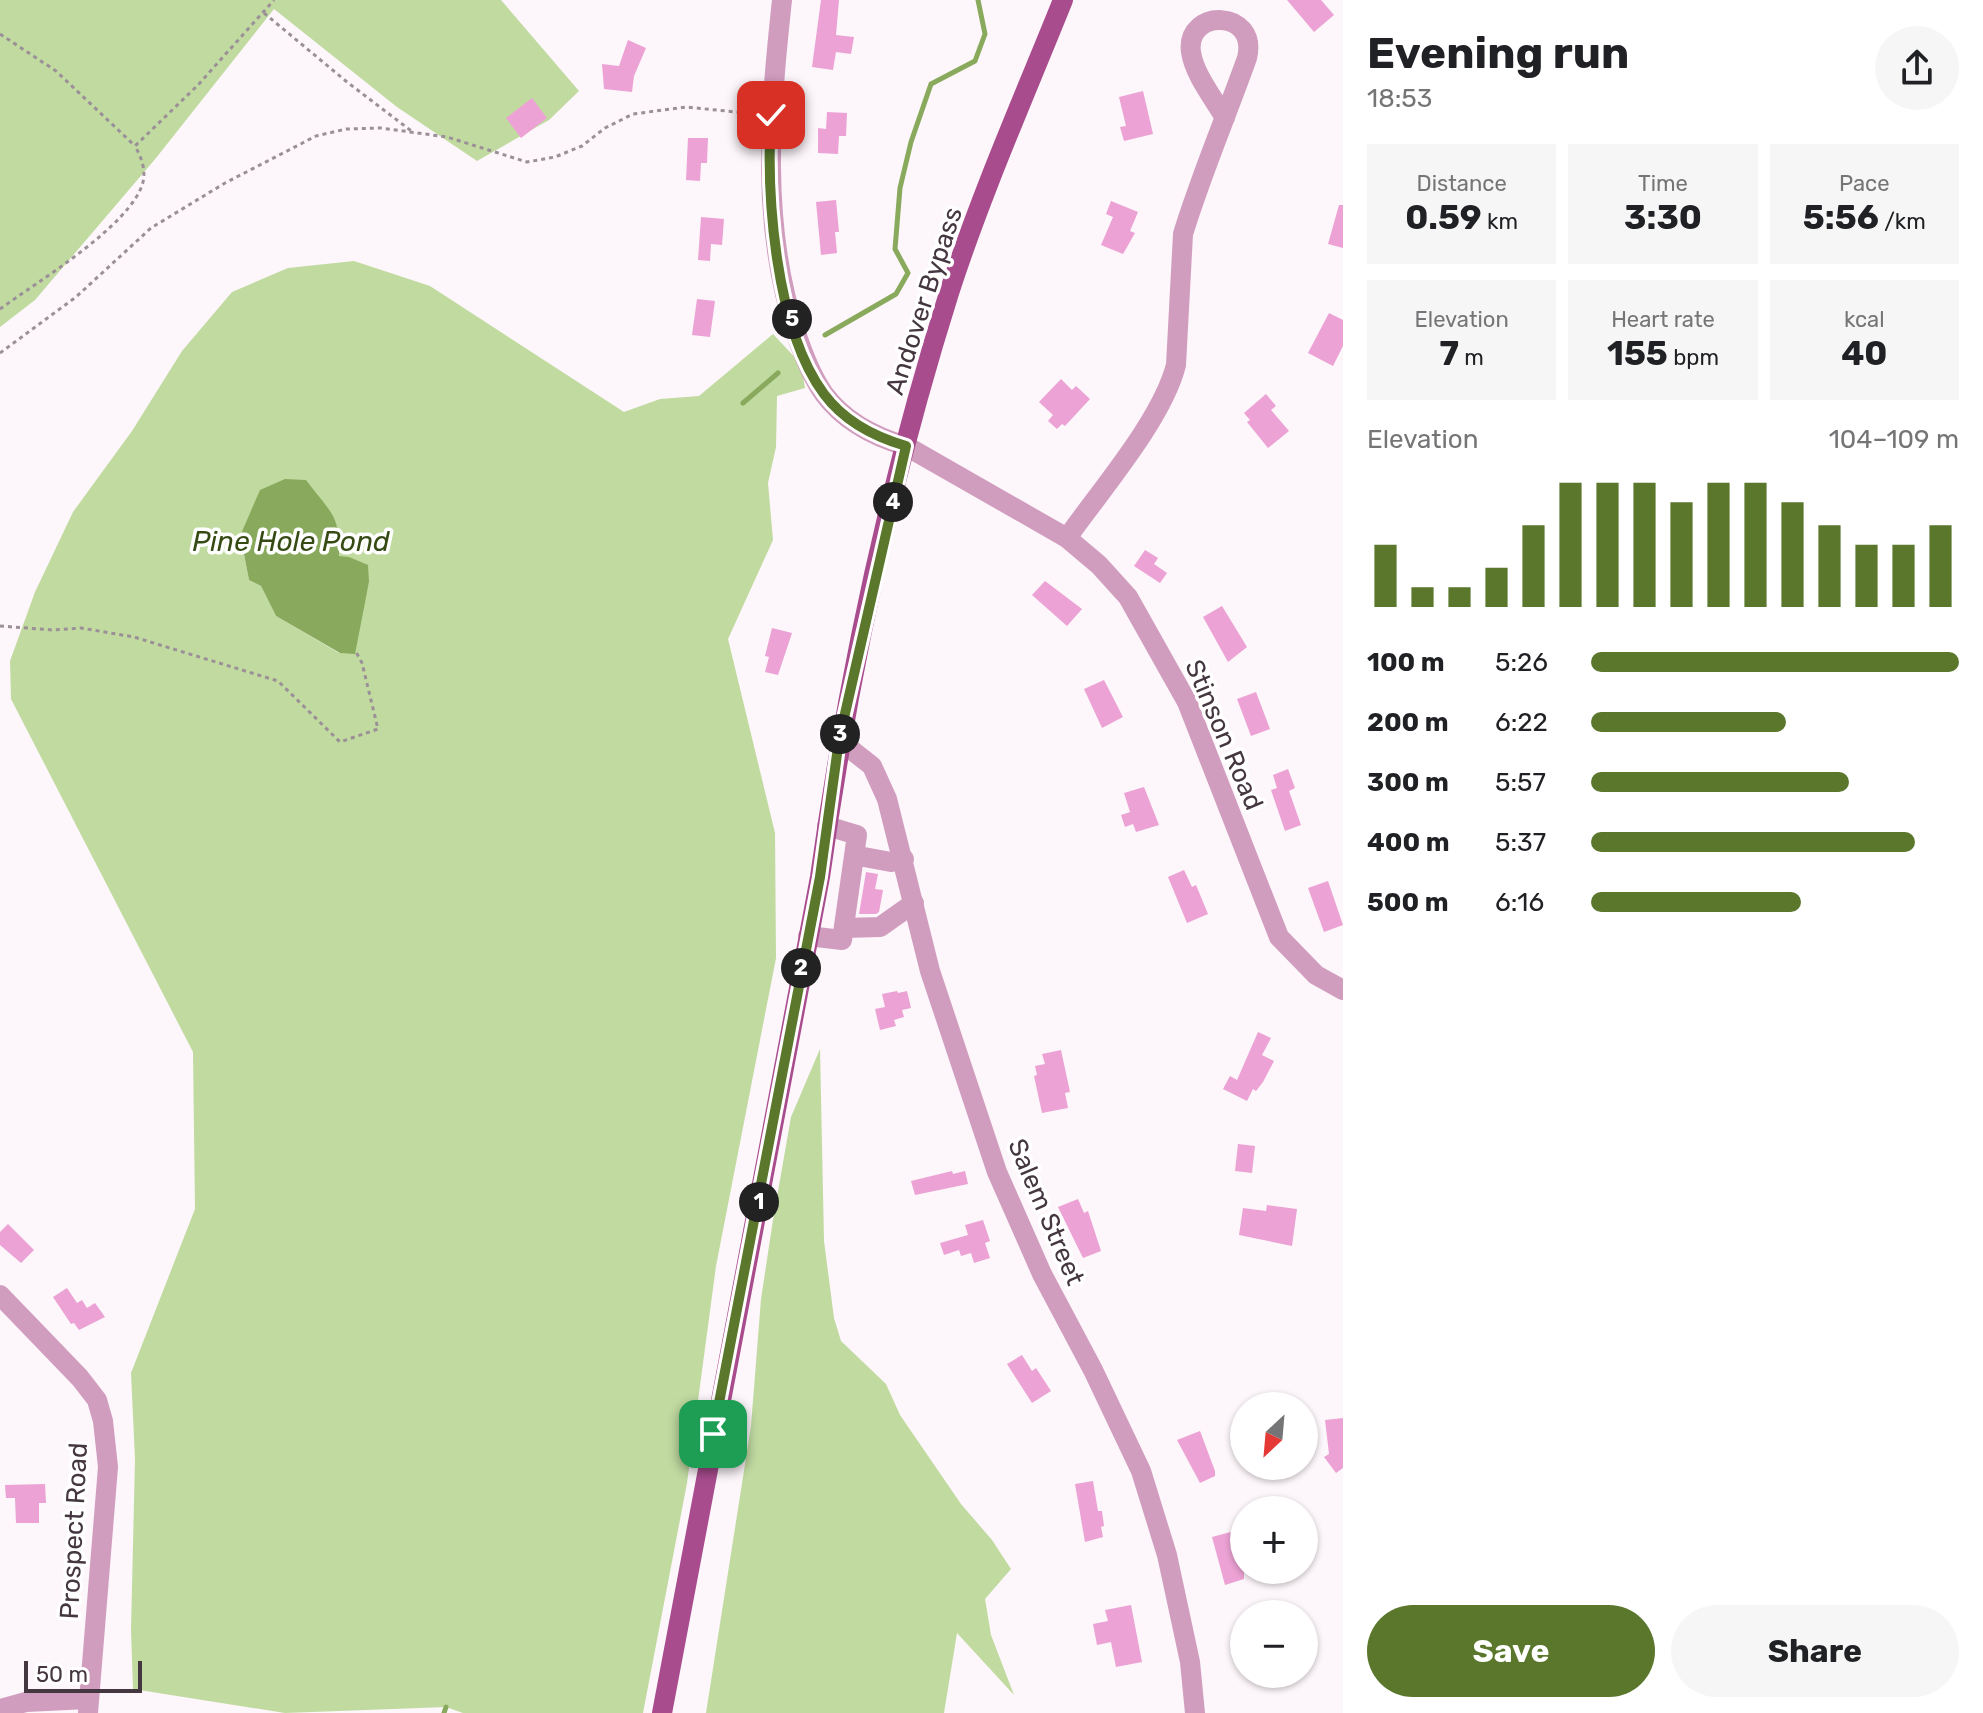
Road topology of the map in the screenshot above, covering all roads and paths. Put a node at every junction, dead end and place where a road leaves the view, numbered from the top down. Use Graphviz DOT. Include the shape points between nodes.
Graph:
graph roads {
  1 [pos="274,0"];
  2 [pos="782,0"];
  3 [pos="1063,0"];
  4 [pos="264,13"];
  5 [pos="0,34"];
  6 [pos="771,115"];
  7 [pos="1225,118"];
  8 [pos="414,133"];
  9 [pos="135,146"];
  10 [pos="0,309"];
  11 [pos="0,353"];
  12 [pos="906,446"];
  13 [pos="1067,538"];
  14 [pos="0,626"];
  15 [pos="355,650"];
  16 [pos="839,740"];
  17 [pos="827,826"];
  18 [pos="861,853"];
  19 [pos="904,859"];
  20 [pos="914,903"];
  21 [pos="844,928"];
  22 [pos="808,936"];
  23 [pos="1343,990"];
  24 [pos="0,1295"];
  25 [pos="88,1706"];
  26 [pos="0,1709"];
  27 [pos="662,1713"];
  28 [pos="1195,1713"];
  1 -- 4 [label="path"];
  2 -- 6 [label="street"];
  3 -- 12 [label="main road, Andover Bypass" via="949,292"];
  4 -- 8 [label="path"];
  4 -- 9 [label="path"];
  5 -- 9 [label="path" via="56,71"];
  6 -- 8 [label="path" via="686,107 633,114 582,146 527,162 447,137"];
  6 -- 12 [label="street" via="775,228 785,299 799,342 825,395 841,411 878,438"];
  7 -- 13 [label="street" via="1183,234 1171,384"];
  8 -- 11 [label="path" via="346,129 316,136 247,171 151,228 76,297"];
  9 -- 10 [label="path" via="143,160 143,181 132,204 114,225"];
  12 -- 13 [label="street, Stinson Road"];
  12 -- 16 [label="main road, Andover Bypass"];
  13 -- 23 [label="street, Stinson Road" via="1128,597 1187,702 1279,937 1316,975"];
  14 -- 15 [label="path" via="81,628 134,637 278,681 340,742 378,729"];
  16 -- 17 [label="main road, Andover Bypass"];
  16 -- 19 [label="street, Salem Street" via="872,766"];
  17 -- 18 [label="street" via="857,835"];
  17 -- 22 [label="main road, Andover Bypass"];
  18 -- 19 [label="street" via="891,862"];
  18 -- 21 [label="street" via="852,857"];
  19 -- 20 [label="street, Salem Street"];
  20 -- 21 [label="street" via="880,927"];
  20 -- 28 [label="street, Salem Street" via="934,984 997,1172 1042,1274 1114,1412 1157,1517 1190,1662"];
  21 -- 22 [label="street" via="842,940"];
  22 -- 27 [label="main road, Andover Bypass"];
  24 -- 25 [label="street, Prospect Road" via="80,1378 97,1400 103,1421 108,1467"];
  25 -- 26 [label="street" via="26,1702"];
}
